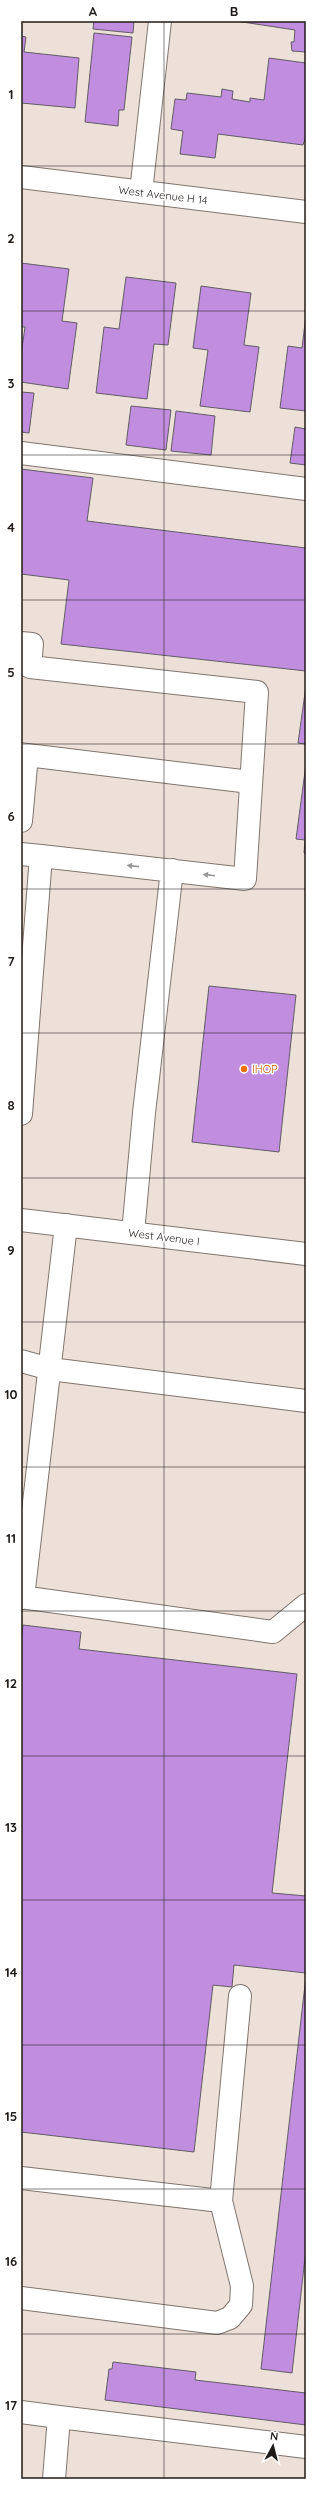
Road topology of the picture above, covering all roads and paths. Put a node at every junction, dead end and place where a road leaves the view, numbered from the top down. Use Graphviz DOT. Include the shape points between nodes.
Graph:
graph roads {
  1 [pos="160,21"];
  2 [pos="21,177"];
  3 [pos="141,192"];
  4 [pos="306,212"];
  5 [pos="21,453"];
  6 [pos="306,489"];
  7 [pos="21,643"];
  8 [pos="24,755"];
  9 [pos="250,782"];
  10 [pos="21,821"];
  11 [pos="31,855"];
  12 [pos="172,870"];
  13 [pos="21,1114"];
  14 [pos="21,1220"];
  15 [pos="66,1225"];
  16 [pos="133,1233"];
  17 [pos="306,1254"];
  18 [pos="21,1361"];
  19 [pos="50,1369"];
  20 [pos="306,1401"];
  21 [pos="22,1597"];
  22 [pos="306,1605"];
  23 [pos="240,1996"];
  24 [pos="21,2178"];
  25 [pos="221,2201"];
  26 [pos="21,2298"];
  27 [pos="21,2412"];
  28 [pos="59,2417"];
  29 [pos="306,2447"];
  30 [pos="54,2479"];
  1 -- 3 [label="main road"];
  2 -- 3 [label="main road, West Avenue H 14"];
  3 -- 4 [label="main road, West Avenue H 14"];
  5 -- 6 [label="main road"];
  7 -- 9 [label="main road" via="32,644 30,667 257,692"];
  8 -- 9 [label="main road"];
  8 -- 10 [label="main road"];
  9 -- 12 [label="main road, one-way" via="245,879"];
  12 -- 11 [label="main road, one-way"];
  11 -- 13 [label="main road"];
  12 -- 16 [label="main road"];
  14 -- 15 [label="main road, West Avenue I"];
  15 -- 16 [label="main road, West Avenue I"];
  15 -- 19 [label="main road"];
  16 -- 17 [label="main road, West Avenue I"];
  18 -- 19 [label="main road"];
  19 -- 20 [label="main road"];
  19 -- 21 [label="main road"];
  21 -- 22 [label="main road" via="273,1632"];
  23 -- 25 [label="main road"];
  24 -- 25 [label="main road"];
  25 -- 26 [label="main road" via="242,2286 241,2305 230,2318 217,2323"];
  27 -- 28 [label="main road"];
  28 -- 29 [label="main road"];
  28 -- 30 [label="main road"];
}
